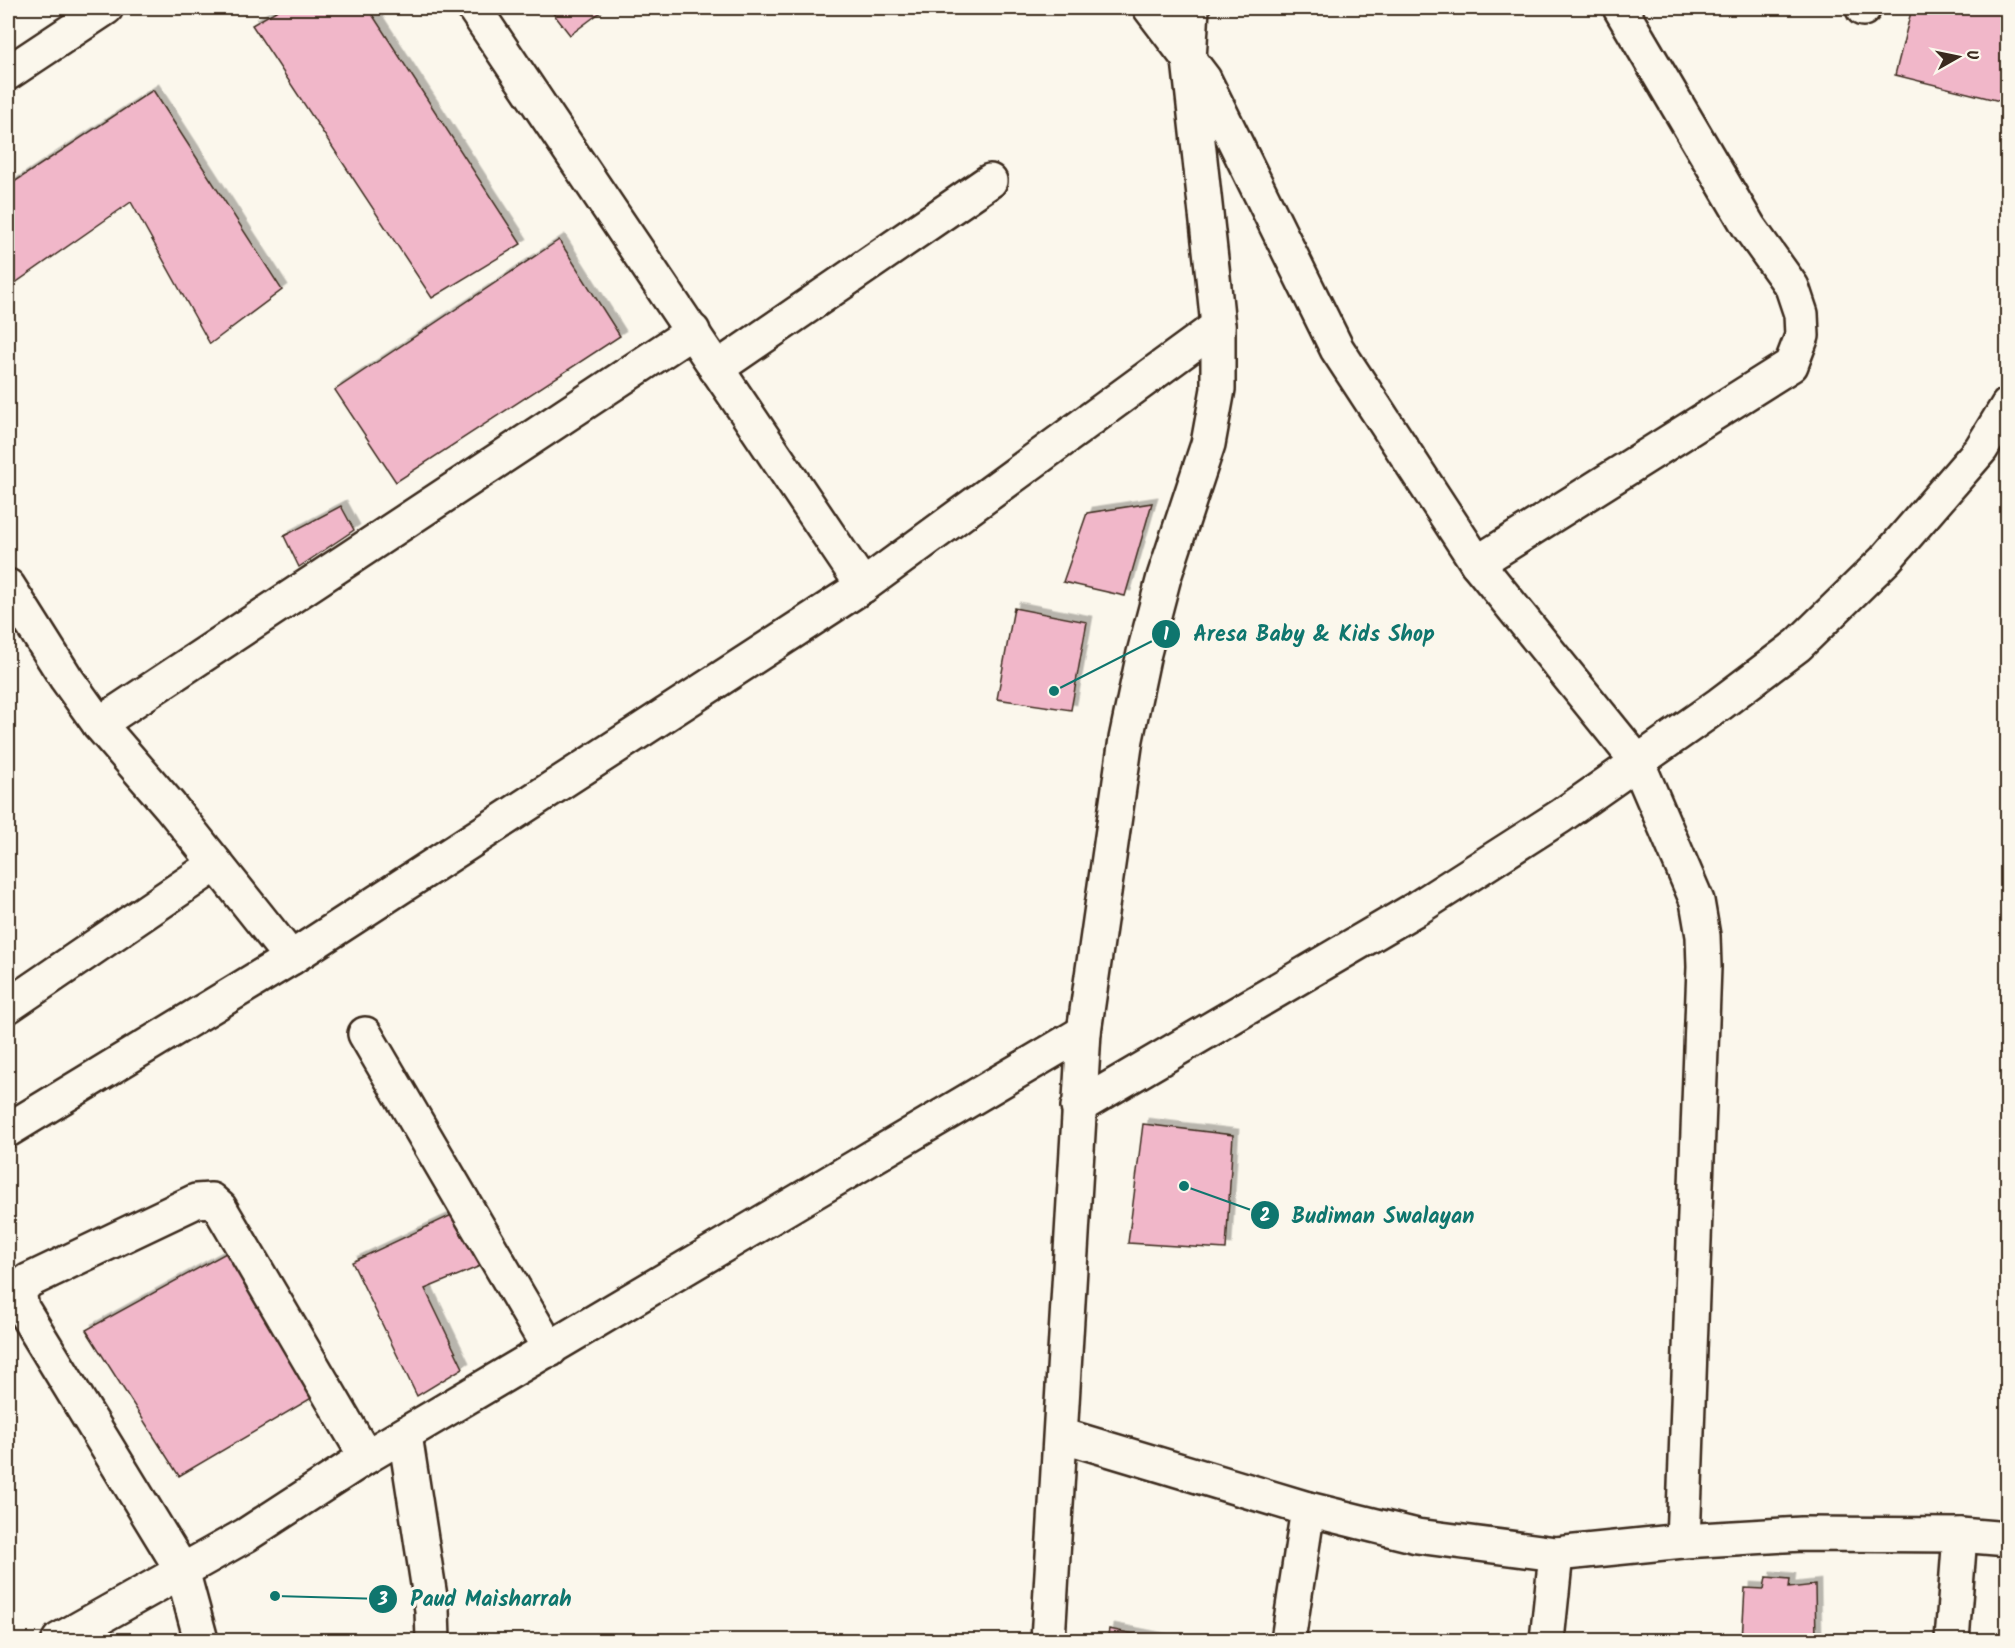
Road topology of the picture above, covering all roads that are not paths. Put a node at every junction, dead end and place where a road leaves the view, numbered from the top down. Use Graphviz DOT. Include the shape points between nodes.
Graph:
graph roads {
  1 [pos="106,8"];
  2 [pos="474,8"];
  3 [pos="1150,8"];
  4 [pos="1192,8"];
  5 [pos="1620,8"];
  6 [pos="1190,60"];
  7 [pos="8,73"];
  8 [pos="990,181"];
  9 [pos="1218,326"];
  10 [pos="693,331"];
  11 [pos="716,369"];
  12 [pos="2007,405"];
  13 [pos="1477,562"];
  14 [pos="8,586"];
  15 [pos="863,586"];
  16 [pos="99,724"];
  17 [pos="1637,761"];
  18 [pos="216,864"];
  19 [pos="291,958"];
  20 [pos="8,1006"];
  21 [pos="1084,1032"];
  22 [pos="365,1034"];
  23 [pos="1078,1107"];
  24 [pos="8,1130"];
  25 [pos="550,1350"];
  26 [pos="405,1435"];
  27 [pos="1061,1435"];
  28 [pos="366,1457"];
  29 [pos="1308,1509"];
  30 [pos="1960,1535"];
  31 [pos="2007,1539"];
  32 [pos="1683,1540"];
  33 [pos="1556,1554"];
  34 [pos="182,1570"];
  35 [pos="59,1641"];
  36 [pos="201,1641"];
  37 [pos="433,1641"];
  38 [pos="1048,1641"];
  39 [pos="1288,1641"];
  40 [pos="1547,1641"];
  41 [pos="1952,1641"];
  1 -- 7 [label="main road"];
  2 -- 10 [label="main road"];
  3 -- 6 [label="main road"];
  4 -- 6 [label="main road"];
  5 -- 13 [label="main road" via="1749,227 1792,286 1801,314 1802,336 1791,365"];
  6 -- 9 [label="main road"];
  6 -- 13 [label="main road" via="1204,79 1337,349"];
  8 -- 11 [label="main road"];
  9 -- 15 [label="main road"];
  9 -- 21 [label="main road" via="1218,389 1208,444 1164,577 1126,739"];
  10 -- 11 [label="main road"];
  10 -- 16 [label="main road"];
  11 -- 15 [label="main road"];
  12 -- 17 [label="main road" via="1981,448 1885,560 1798,645"];
  13 -- 17 [label="main road"];
  14 -- 16 [label="main road"];
  15 -- 19 [label="main road"];
  16 -- 18 [label="main road"];
  17 -- 23 [label="main road" via="1561,816 1419,907"];
  17 -- 32 [label="main road" via="1697,901 1703,936"];
  18 -- 19 [label="main road"];
  18 -- 20 [label="main road"];
  19 -- 24 [label="main road"];
  21 -- 23 [label="main road"];
  21 -- 25 [label="main road"];
  22 -- 25 [label="main road"];
  23 -- 27 [label="main road"];
  25 -- 26 [label="main road"];
  26 -- 28 [label="main road"];
  26 -- 37 [label="main road" via="432,1610"];
  27 -- 29 [label="main road"];
  27 -- 38 [label="main road"];
  28 -- 34 [label="main road" via="246,1535"];
  28 -- 34 [label="main road" via="220,1208 211,1200 196,1201 27,1281 19,1292 22,1308"];
  29 -- 33 [label="main road" via="1417,1536"];
  29 -- 39 [label="main road"];
  30 -- 31 [label="main road"];
  30 -- 32 [label="main road" via="1802,1534"];
  30 -- 41 [label="main road"];
  32 -- 33 [label="main road"];
  33 -- 40 [label="main road"];
  34 -- 35 [label="main road"];
  34 -- 36 [label="main road"];
}
